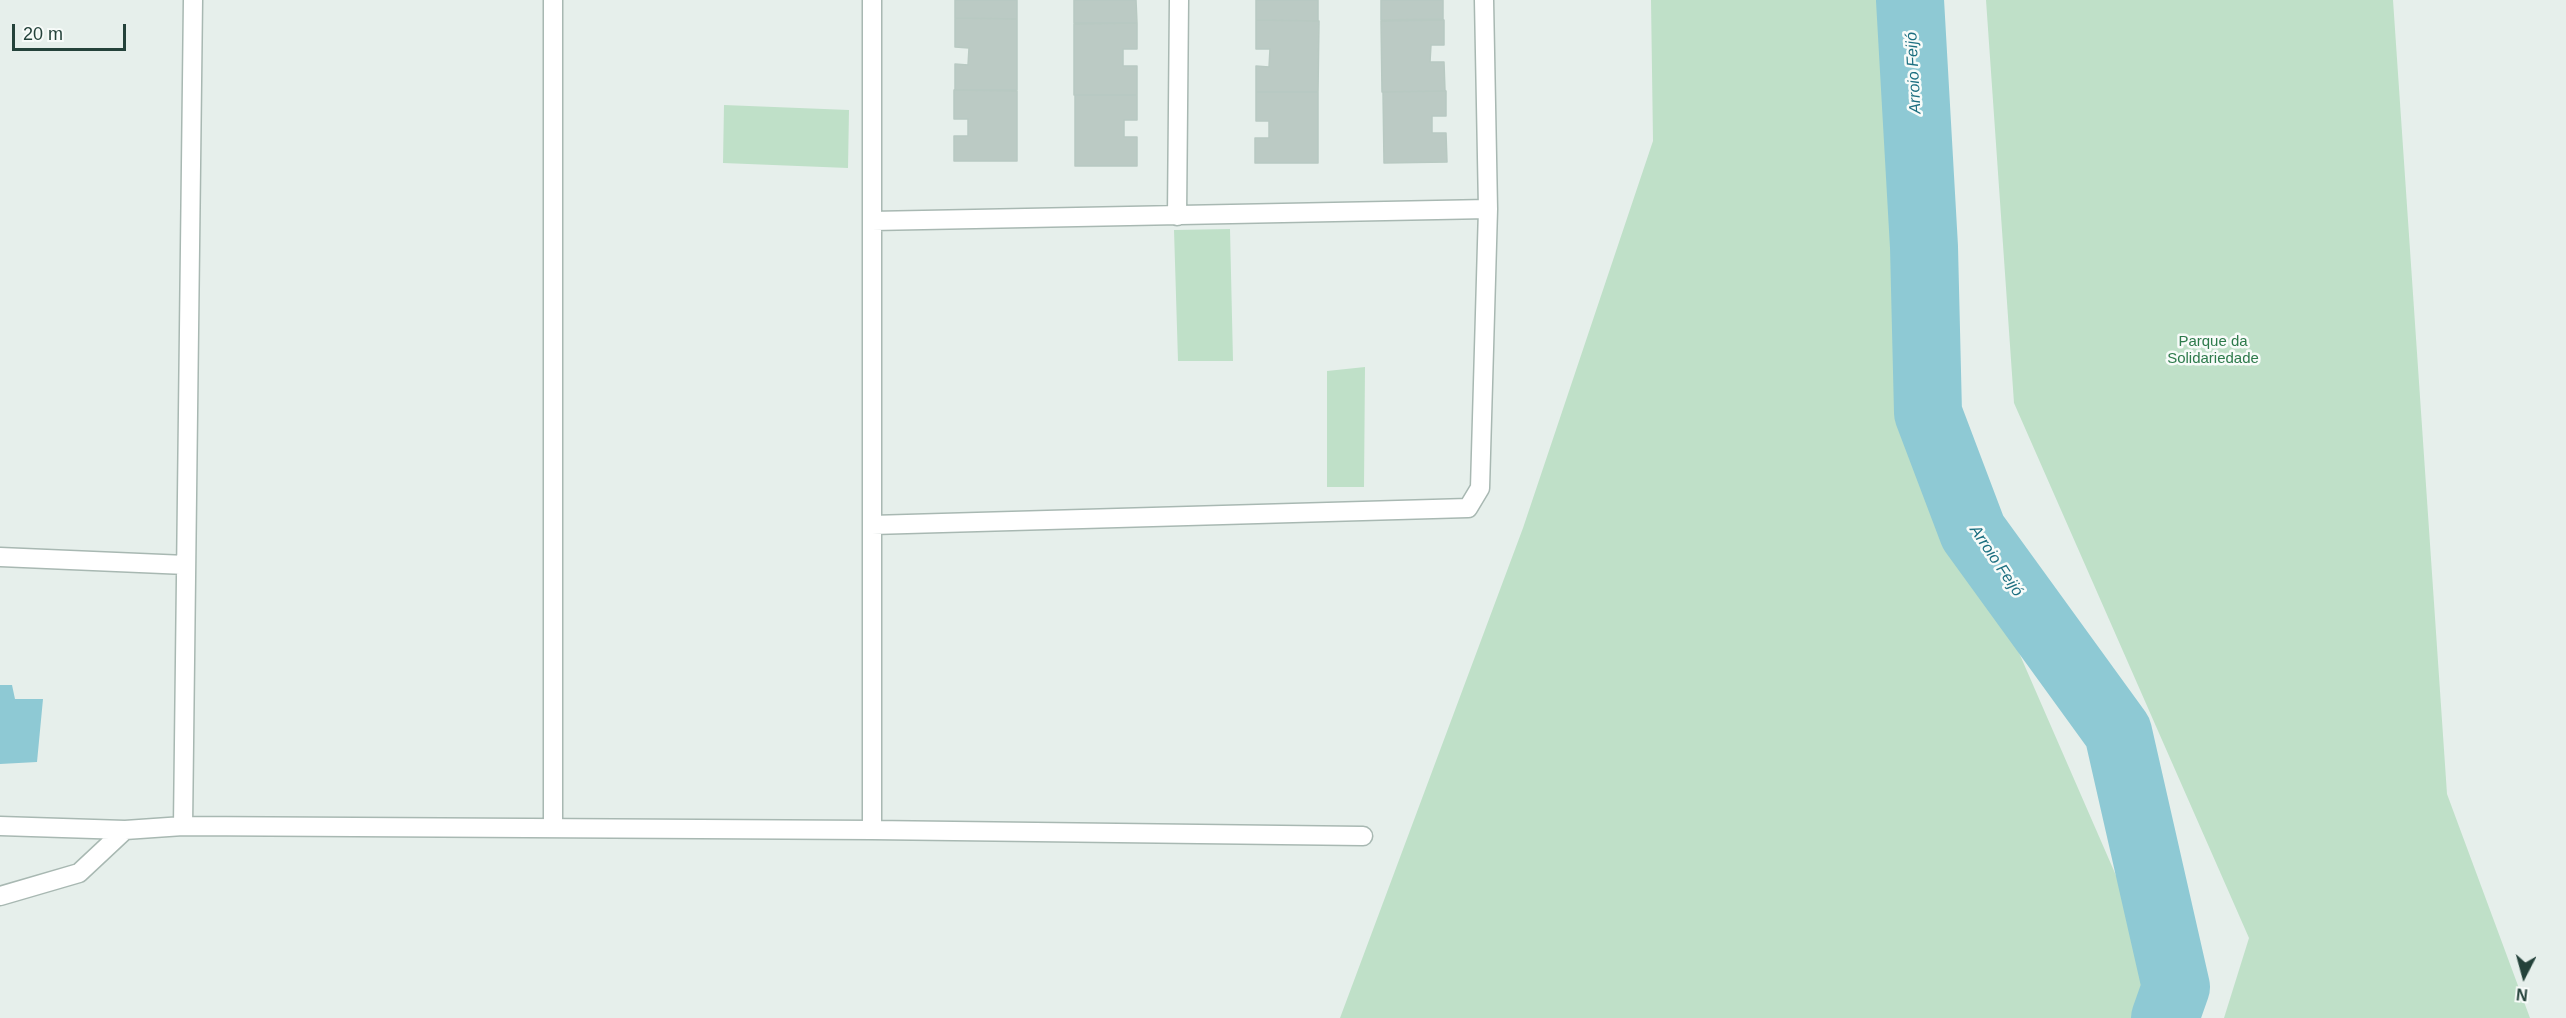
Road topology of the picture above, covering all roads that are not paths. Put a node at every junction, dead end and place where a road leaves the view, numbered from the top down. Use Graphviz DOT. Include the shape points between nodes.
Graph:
graph roads {
  1 [pos="193,0"];
  2 [pos="553,0"];
  3 [pos="872,0"];
  4 [pos="1179,0"];
  5 [pos="1484,0"];
  6 [pos="1488,210"];
  7 [pos="1177,216"];
  8 [pos="872,221"];
  9 [pos="872,525"];
  10 [pos="0,557"];
  11 [pos="186,565"];
  12 [pos="0,826"];
  13 [pos="183,826"];
  14 [pos="553,828"];
  15 [pos="125,830"];
  16 [pos="872,830"];
  17 [pos="1363,837"];
  18 [pos="0,896"];
  1 -- 11 [label="street"];
  2 -- 14 [label="street"];
  3 -- 8 [label="street"];
  4 -- 7 [label="street"];
  5 -- 6 [label="street"];
  6 -- 7 [label="street"];
  6 -- 9 [label="street" via="1480,488 1468,508"];
  7 -- 8 [label="street"];
  8 -- 9 [label="street"];
  9 -- 16 [label="street"];
  10 -- 11 [label="street"];
  11 -- 13 [label="street"];
  12 -- 15 [label="street"];
  13 -- 14 [label="street"];
  13 -- 15 [label="street"];
  14 -- 16 [label="street"];
  15 -- 18 [label="street" via="79,873"];
  16 -- 17 [label="street"];
}
